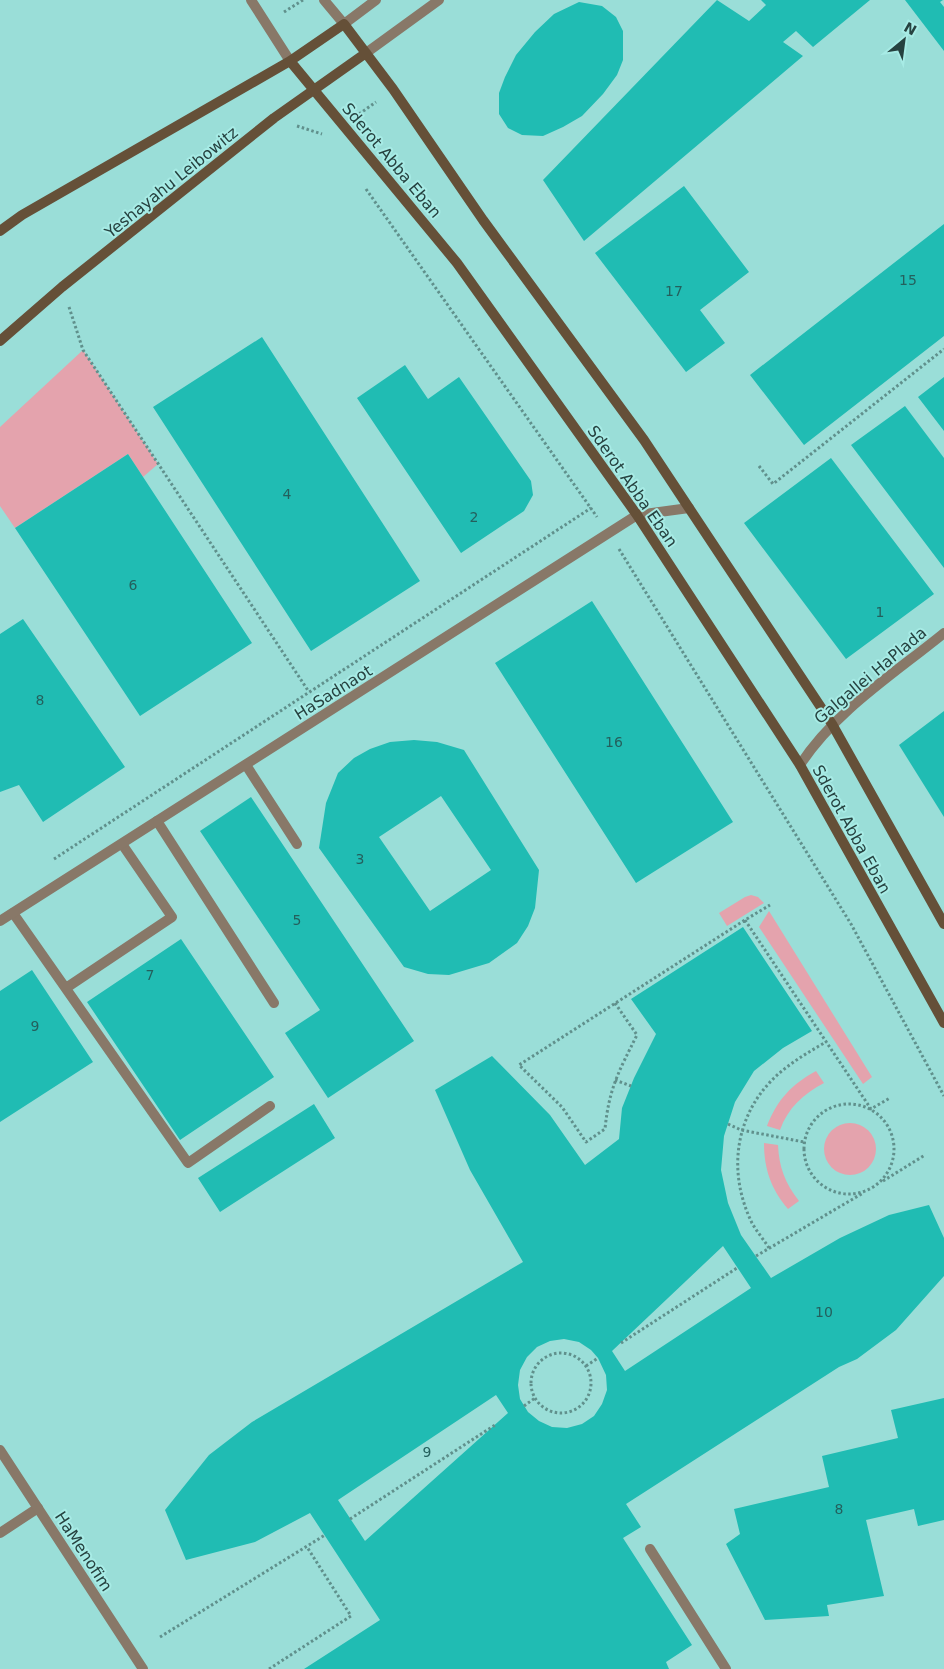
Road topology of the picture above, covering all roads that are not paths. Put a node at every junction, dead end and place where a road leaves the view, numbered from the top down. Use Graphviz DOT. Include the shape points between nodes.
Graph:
graph roads {
  1 [pos="251,0"];
  2 [pos="324,0"];
  3 [pos="376,0"];
  4 [pos="439,0"];
  5 [pos="344,24"];
  6 [pos="366,54"];
  7 [pos="290,61"];
  8 [pos="315,92"];
  9 [pos="0,231"];
  10 [pos="0,341"];
  11 [pos="689,508"];
  12 [pos="637,515"];
  13 [pos="944,633"];
  14 [pos="832,724"];
  15 [pos="246,765"];
  16 [pos="800,765"];
  17 [pos="157,821"];
  18 [pos="122,844"];
  19 [pos="297,844"];
  20 [pos="13,913"];
  21 [pos="0,921"];
  22 [pos="944,924"];
  23 [pos="66,988"];
  24 [pos="274,1003"];
  25 [pos="944,1023"];
  26 [pos="270,1106"];
  27 [pos="0,1450"];
  28 [pos="38,1508"];
  29 [pos="0,1533"];
  30 [pos="650,1549"];
  31 [pos="143,1669"];
  32 [pos="726,1669"];
  1 -- 7 [label="street, Sderot Abba Eban"];
  2 -- 5 [label="street, Sderot Abba Eban"];
  3 -- 5 [label="street"];
  4 -- 6 [label="street"];
  5 -- 6 [label="main road, Sderot Abba Eban"];
  5 -- 7 [label="main road, Yeshayahu Leibowitz"];
  6 -- 8 [label="main road, Yeshayahu Leibowitz"];
  6 -- 11 [label="main road, Sderot Abba Eban" via="644,440"];
  7 -- 8 [label="main road, Sderot Abba Eban"];
  7 -- 9 [label="main road, Yeshayahu Leibowitz" via="22,215"];
  8 -- 10 [label="main road, Yeshayahu Leibowitz" via="274,118 62,287"];
  8 -- 12 [label="main road, Sderot Abba Eban" via="457,263"];
  11 -- 12 [label="street, HaSadnaot"];
  11 -- 14 [label="main road, Sderot Abba Eban"];
  12 -- 15 [label="street, HaSadnaot"];
  12 -- 16 [label="main road, Sderot Abba Eban"];
  13 -- 14 [label="street, Galgallei HaPlada"];
  14 -- 16 [label="street, Galgallei HaPlada"];
  14 -- 22 [label="main road, Sderot Abba Eban"];
  15 -- 17 [label="street, HaSadnaot"];
  15 -- 19 [label="street"];
  16 -- 25 [label="main road, Sderot Abba Eban"];
  17 -- 18 [label="street, HaSadnaot"];
  17 -- 24 [label="street"];
  18 -- 20 [label="street, HaSadnaot"];
  18 -- 23 [label="street" via="172,917"];
  20 -- 21 [label="street, HaSadnaot"];
  20 -- 23 [label="street"];
  23 -- 26 [label="street" via="188,1163"];
  27 -- 28 [label="street, HaMenofim"];
  28 -- 29 [label="street"];
  28 -- 31 [label="street, HaMenofim"];
  30 -- 32 [label="street"];
}
